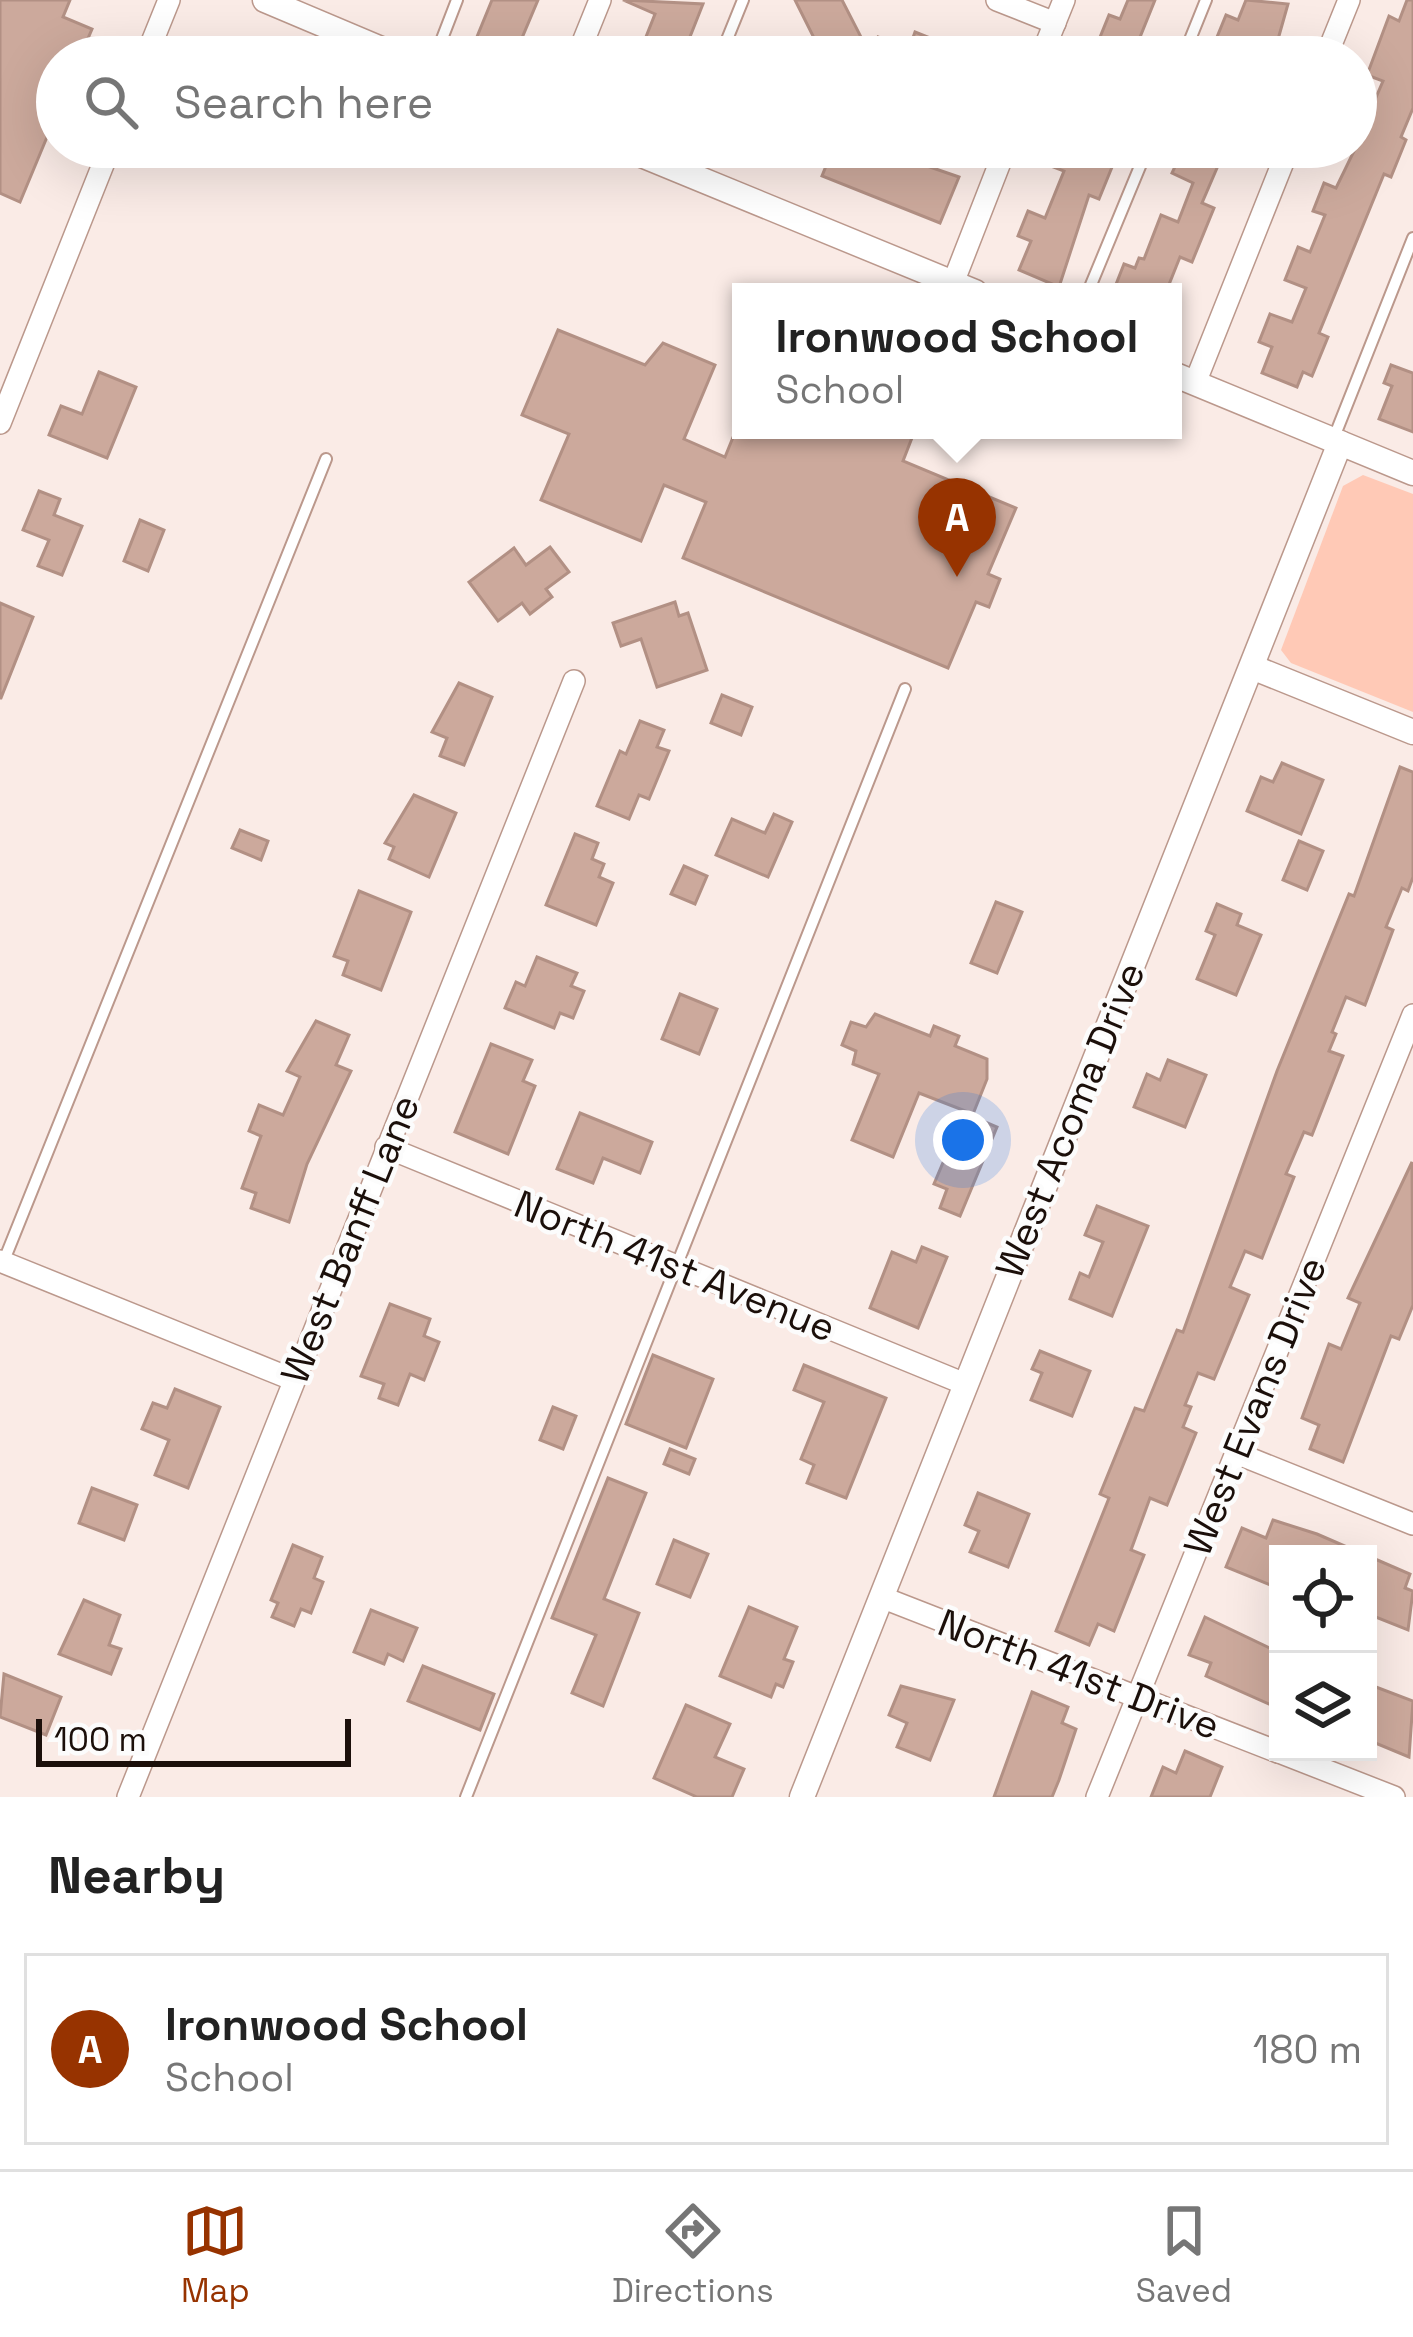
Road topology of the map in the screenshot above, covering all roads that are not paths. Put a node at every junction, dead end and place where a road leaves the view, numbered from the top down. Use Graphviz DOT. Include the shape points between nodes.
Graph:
graph roads {
  1 [pos="169,0"];
  2 [pos="265,0"];
  3 [pos="457,0"];
  4 [pos="600,0"];
  5 [pos="742,0"];
  6 [pos="997,0"];
  7 [pos="1064,0"];
  8 [pos="1205,0"];
  9 [pos="1349,0"];
  10 [pos="313,9"];
  11 [pos="1055,23"];
  12 [pos="154,36"];
  13 [pos="362,36"];
  14 [pos="443,36"];
  15 [pos="585,36"];
  16 [pos="728,36"];
  17 [pos="1050,36"];
  18 [pos="1191,36"];
  19 [pos="1334,36"];
  20 [pos="102,168"];
  21 [pos="673,168"];
  22 [pos="1000,168"];
  23 [pos="1139,168"];
  24 [pos="1279,168"];
  25 [pos="1413,238"];
  26 [pos="954,283"];
  27 [pos="965,283"];
  28 [pos="1092,283"];
  29 [pos="1184,378"];
  30 [pos="0,423"];
  31 [pos="1336,441"];
  32 [pos="326,459"];
  33 [pos="1413,473"];
  34 [pos="1252,667"];
  35 [pos="574,681"];
  36 [pos="905,689"];
  37 [pos="1413,732"];
  38 [pos="1413,1015"];
  39 [pos="386,1147"];
  40 [pos="1,1265"];
  41 [pos="676,1267"];
  42 [pos="294,1380"];
  43 [pos="965,1384"];
  44 [pos="1236,1453"];
  45 [pos="1413,1524"];
  46 [pos="881,1597"];
  47 [pos="1137,1697"];
  48 [pos="1269,1748"];
  49 [pos="1300,1761"];
  50 [pos="1386,1796"];
  51 [pos="128,1797"];
  52 [pos="466,1797"];
  53 [pos="802,1797"];
  54 [pos="1097,1797"];
  1 -- 12 [label="street"];
  2 -- 10 [label="street"];
  3 -- 14 [label="lane"];
  4 -- 15 [label="street"];
  5 -- 16 [label="lane"];
  6 -- 11 [label="street"];
  7 -- 11 [label="street"];
  8 -- 18 [label="lane"];
  9 -- 19 [label="street"];
  10 -- 13 [label="street"];
  11 -- 17 [label="street"];
  20 -- 30 [label="street"];
  21 -- 26 [label="street"];
  22 -- 27 [label="street"];
  23 -- 28 [label="lane"];
  24 -- 29 [label="street"];
  25 -- 31 [label="lane"];
  29 -- 31 [label="street"];
  31 -- 33 [label="street"];
  31 -- 34 [label="street, West Acoma Drive"];
  32 -- 40 [label="lane"];
  34 -- 37 [label="street"];
  34 -- 43 [label="street, West Acoma Drive"];
  35 -- 39 [label="street, West Banff Lane"];
  36 -- 41 [label="lane"];
  38 -- 44 [label="street, West Evans Drive"];
  39 -- 41 [label="street, North 41st Avenue"];
  39 -- 42 [label="street, West Banff Lane"];
  40 -- 42 [label="street"];
  41 -- 43 [label="street, North 41st Avenue"];
  41 -- 52 [label="lane"];
  42 -- 51 [label="street, West Banff Lane"];
  43 -- 46 [label="street, West Acoma Drive"];
  44 -- 45 [label="street"];
  44 -- 47 [label="street, West Evans Drive"];
  46 -- 47 [label="street, North 41st Drive"];
  46 -- 53 [label="street, West Acoma Drive"];
  47 -- 48 [label="street, North 41st Drive"];
  47 -- 54 [label="street, West Evans Drive"];
  49 -- 50 [label="street, North 41st Drive"];
}
